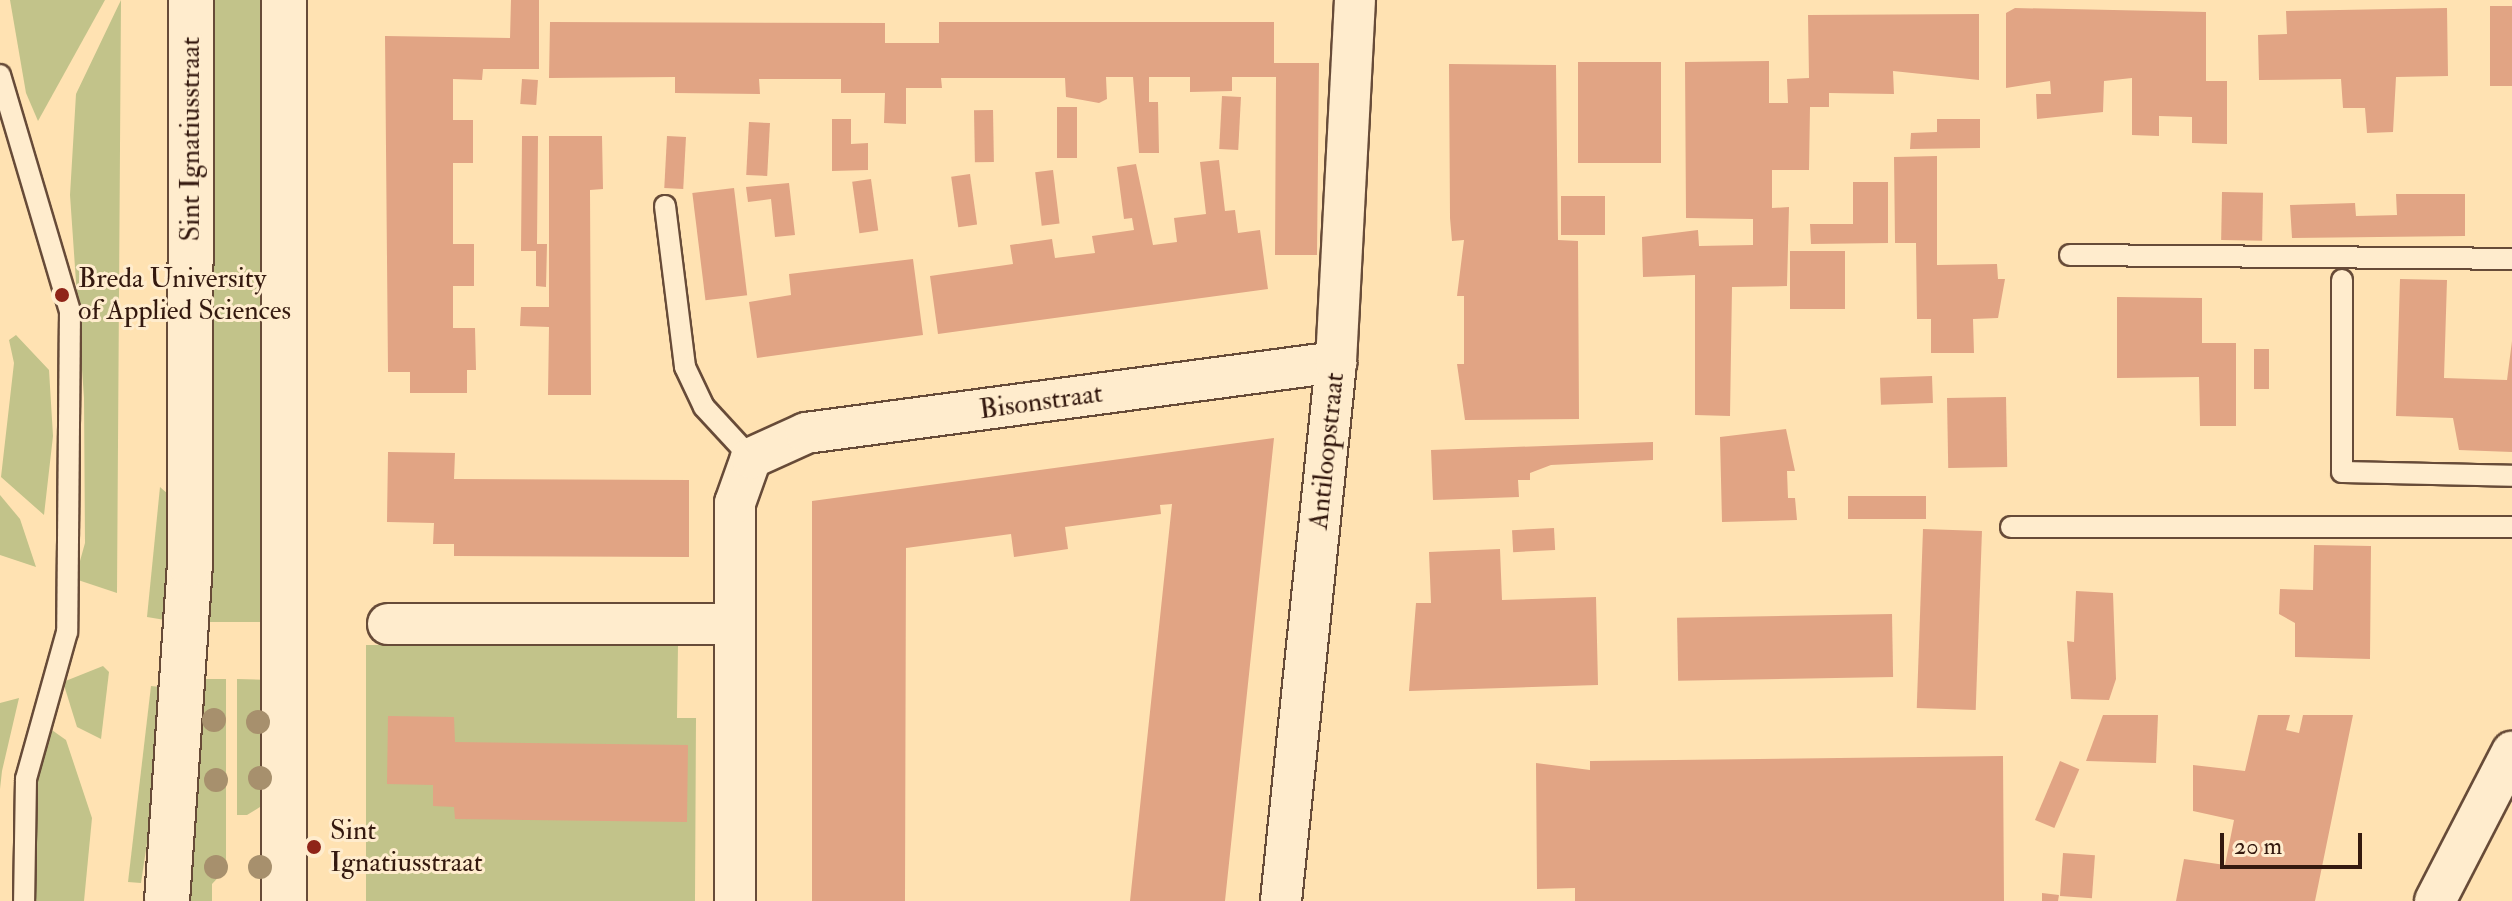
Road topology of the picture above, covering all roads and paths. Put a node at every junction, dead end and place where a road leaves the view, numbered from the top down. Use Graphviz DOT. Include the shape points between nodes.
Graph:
graph roads {
  1 [pos="191,0"];
  2 [pos="284,0"];
  3 [pos="1355,0"];
  4 [pos="0,75"];
  5 [pos="665,206"];
  6 [pos="2070,255"];
  7 [pos="2512,259"];
  8 [pos="2342,280"];
  9 [pos="1336,362"];
  10 [pos="751,458"];
  11 [pos="2512,476"];
  12 [pos="2011,527"];
  13 [pos="2512,527"];
  14 [pos="388,624"];
  15 [pos="735,624"];
  16 [pos="2512,752"];
  17 [pos="24,901"];
  18 [pos="167,901"];
  19 [pos="284,901"];
  20 [pos="735,901"];
  21 [pos="1281,901"];
  22 [pos="2435,901"];
  1 -- 18 [label="main road, Sint Ignatiusstraat" via="190,564"];
  2 -- 19 [label="main road"];
  3 -- 9 [label="street, Antiloopstraat"];
  4 -- 17 [label="lane" via="70,311 67,632 26,779"];
  5 -- 10 [label="lane" via="685,367 704,407"];
  6 -- 7 [label="lane"];
  8 -- 11 [label="lane" via="2342,472"];
  9 -- 10 [label="street, Bisonstraat" via="806,433"];
  9 -- 21 [label="street, Antiloopstraat"];
  10 -- 15 [label="street" via="735,503"];
  12 -- 13 [label="lane"];
  14 -- 15 [label="street"];
  15 -- 20 [label="street"];
  16 -- 22 [label="street"];
}
